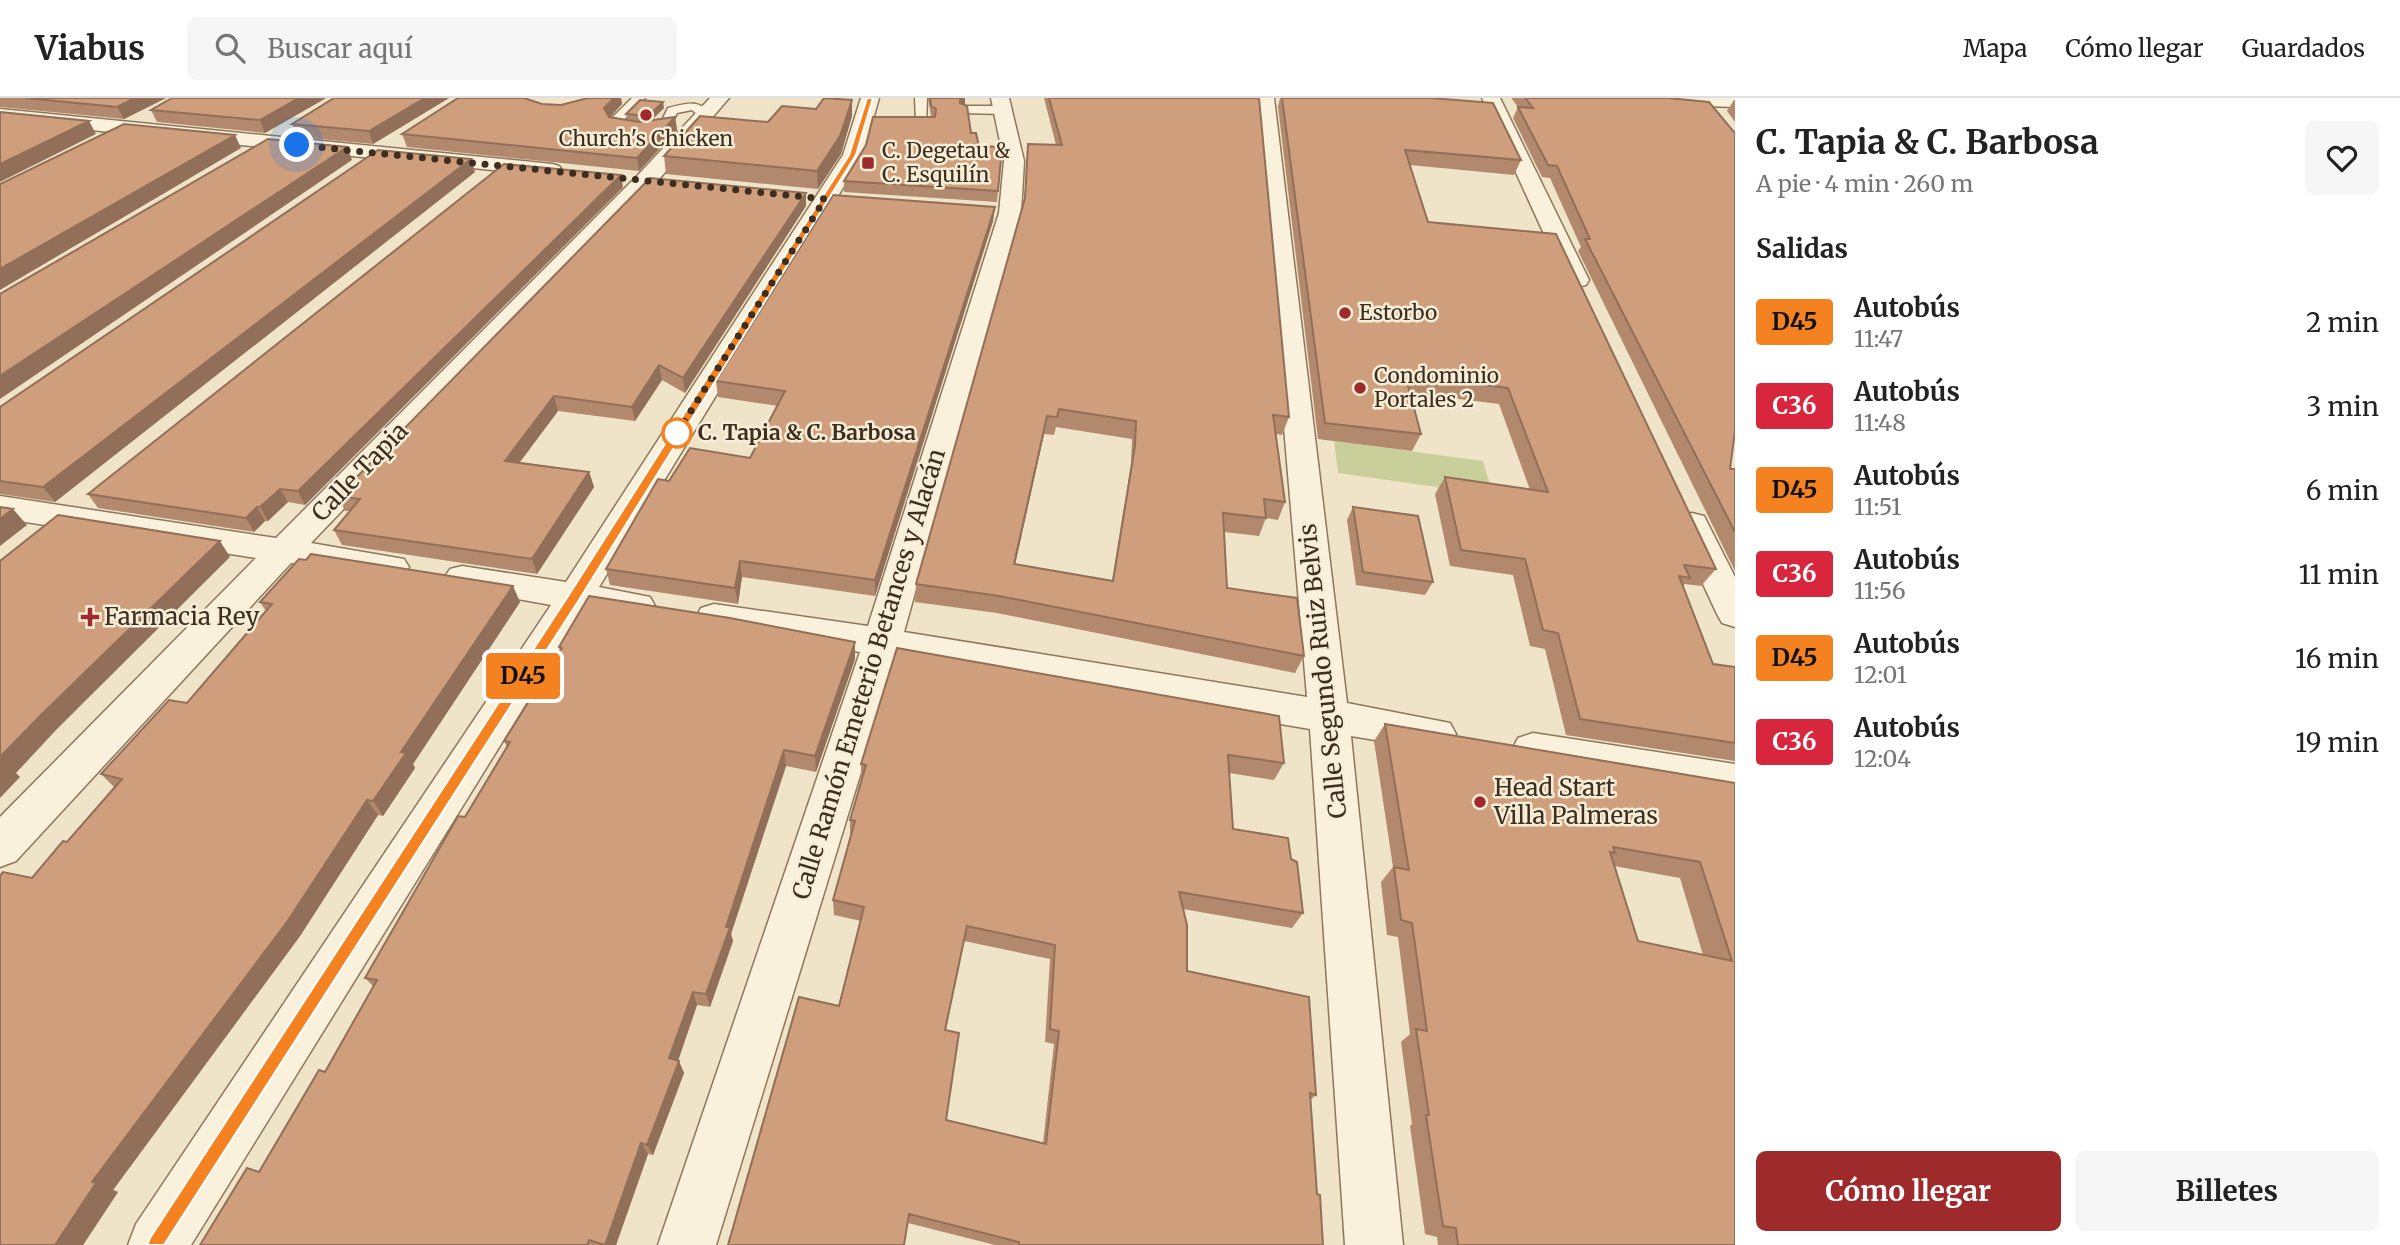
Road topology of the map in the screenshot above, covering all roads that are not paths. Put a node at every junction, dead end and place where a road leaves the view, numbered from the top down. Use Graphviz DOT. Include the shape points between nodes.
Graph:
graph roads {
  1 [pos="639,98"];
  2 [pos="1265,98"];
  3 [pos="1491,98"];
  4 [pos="1642,98"];
  5 [pos="1704,100"];
  6 [pos="1735,101"];
  7 [pos="52,103"];
  8 [pos="977,105"];
  9 [pos="713,106"];
  10 [pos="162,110"];
  11 [pos="869,113"];
  12 [pos="1718,116"];
  13 [pos="6,119"];
  14 [pos="301,123"];
  15 [pos="126,128"];
  16 [pos="412,133"];
  17 [pos="269,142"];
  18 [pos="92,146"];
  19 [pos="379,153"];
  20 [pos="234,163"];
  21 [pos="501,166"];
  22 [pos="356,169"];
  23 [pos="577,173"];
  24 [pos="469,191"];
  25 [pos="1587,302"];
  26 [pos="94,491"];
  27 [pos="1682,501"];
  28 [pos="0,507"];
  29 [pos="62,517"];
  30 [pos="31,542"];
  31 [pos="284,550"];
  32 [pos="575,596"];
  33 [pos="1735,614"];
  34 [pos="882,642"];
  35 [pos="1329,717"];
  36 [pos="1464,739"];
  37 [pos="1505,745"];
  38 [pos="1735,782"];
  39 [pos="0,847"];
  40 [pos="157,1245"];
  41 [pos="687,1245"];
  42 [pos="1374,1245"];
  1 -- 9 [label="lane" via="616,124 659,127 666,124 672,111 692,106 704,111"];
  2 -- 35 [label="street, Calle Segundo Ruiz Belvis"];
  3 -- 25 [label="street"];
  4 -- 5 [label="street"];
  5 -- 6 [label="street"];
  5 -- 12 [label="street"];
  7 -- 13 [label="street"];
  8 -- 34 [label="street, Calle Ramón Emeterio Betances y Alacán" via="1014,161"];
  9 -- 31 [label="street, Calle Tapia"];
  10 -- 15 [label="street"];
  11 -- 32 [label="street" via="853,155"];
  13 -- 15 [label="street"];
  14 -- 17 [label="street"];
  15 -- 17 [label="street"];
  15 -- 18 [label="street"];
  16 -- 19 [label="street"];
  17 -- 19 [label="street"];
  17 -- 20 [label="street"];
  19 -- 21 [label="street"];
  19 -- 22 [label="street"];
  21 -- 23 [label="street"];
  21 -- 24 [label="street"];
  26 -- 29 [label="street"];
  27 -- 33 [label="street"];
  28 -- 29 [label="street"];
  29 -- 30 [label="street"];
  29 -- 31 [label="street"];
  31 -- 32 [label="street"];
  31 -- 39 [label="street, Calle Tapia"];
  32 -- 34 [label="street"];
  32 -- 40 [label="street"];
  34 -- 35 [label="street"];
  34 -- 41 [label="street, Calle Ramón Emeterio Betances y Alacán"];
  35 -- 36 [label="street"];
  35 -- 42 [label="street, Calle Segundo Ruiz Belvis"];
  37 -- 38 [label="street"];
}
